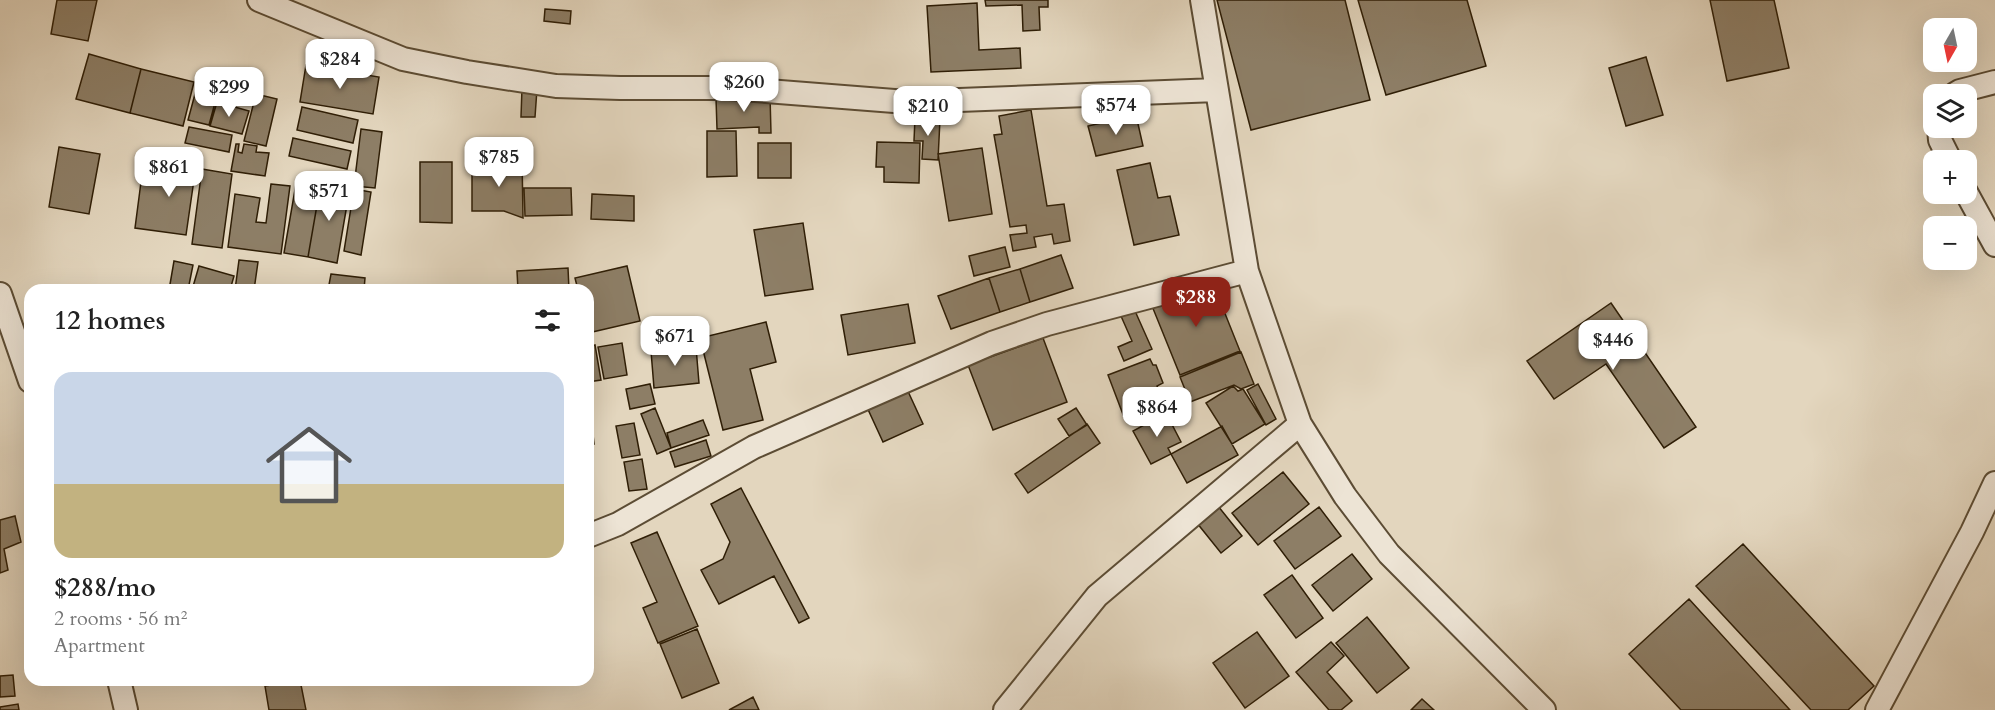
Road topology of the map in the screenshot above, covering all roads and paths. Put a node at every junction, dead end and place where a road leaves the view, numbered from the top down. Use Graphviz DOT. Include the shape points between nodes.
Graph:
graph roads {
  1 [pos="259,0"];
  2 [pos="1202,0"];
  3 [pos="1995,82"];
  4 [pos="1977,87"];
  5 [pos="1216,90"];
  6 [pos="1973,204"];
  7 [pos="1995,245"];
  8 [pos="1247,271"];
  9 [pos="0,294"];
  10 [pos="24,364"];
  11 [pos="1300,424"];
  12 [pos="1995,483"];
  13 [pos="594,534"];
  14 [pos="120,686"];
  15 [pos="126,710"];
  16 [pos="1005,710"];
  17 [pos="1544,710"];
  18 [pos="1877,710"];
  1 -- 5 [label="street" via="403,59 556,86 729,88 907,102"];
  2 -- 5 [label="street"];
  3 -- 4 [label="street"];
  5 -- 8 [label="street"];
  6 -- 7 [label="street"];
  8 -- 11 [label="street"];
  8 -- 13 [label="street" via="1047,324 992,343 754,447"];
  9 -- 10 [label="street"];
  11 -- 16 [label="street" via="1096,596"];
  11 -- 17 [label="street" via="1345,496 1389,554"];
  12 -- 18 [label="street"];
  14 -- 15 [label="street"];
}
